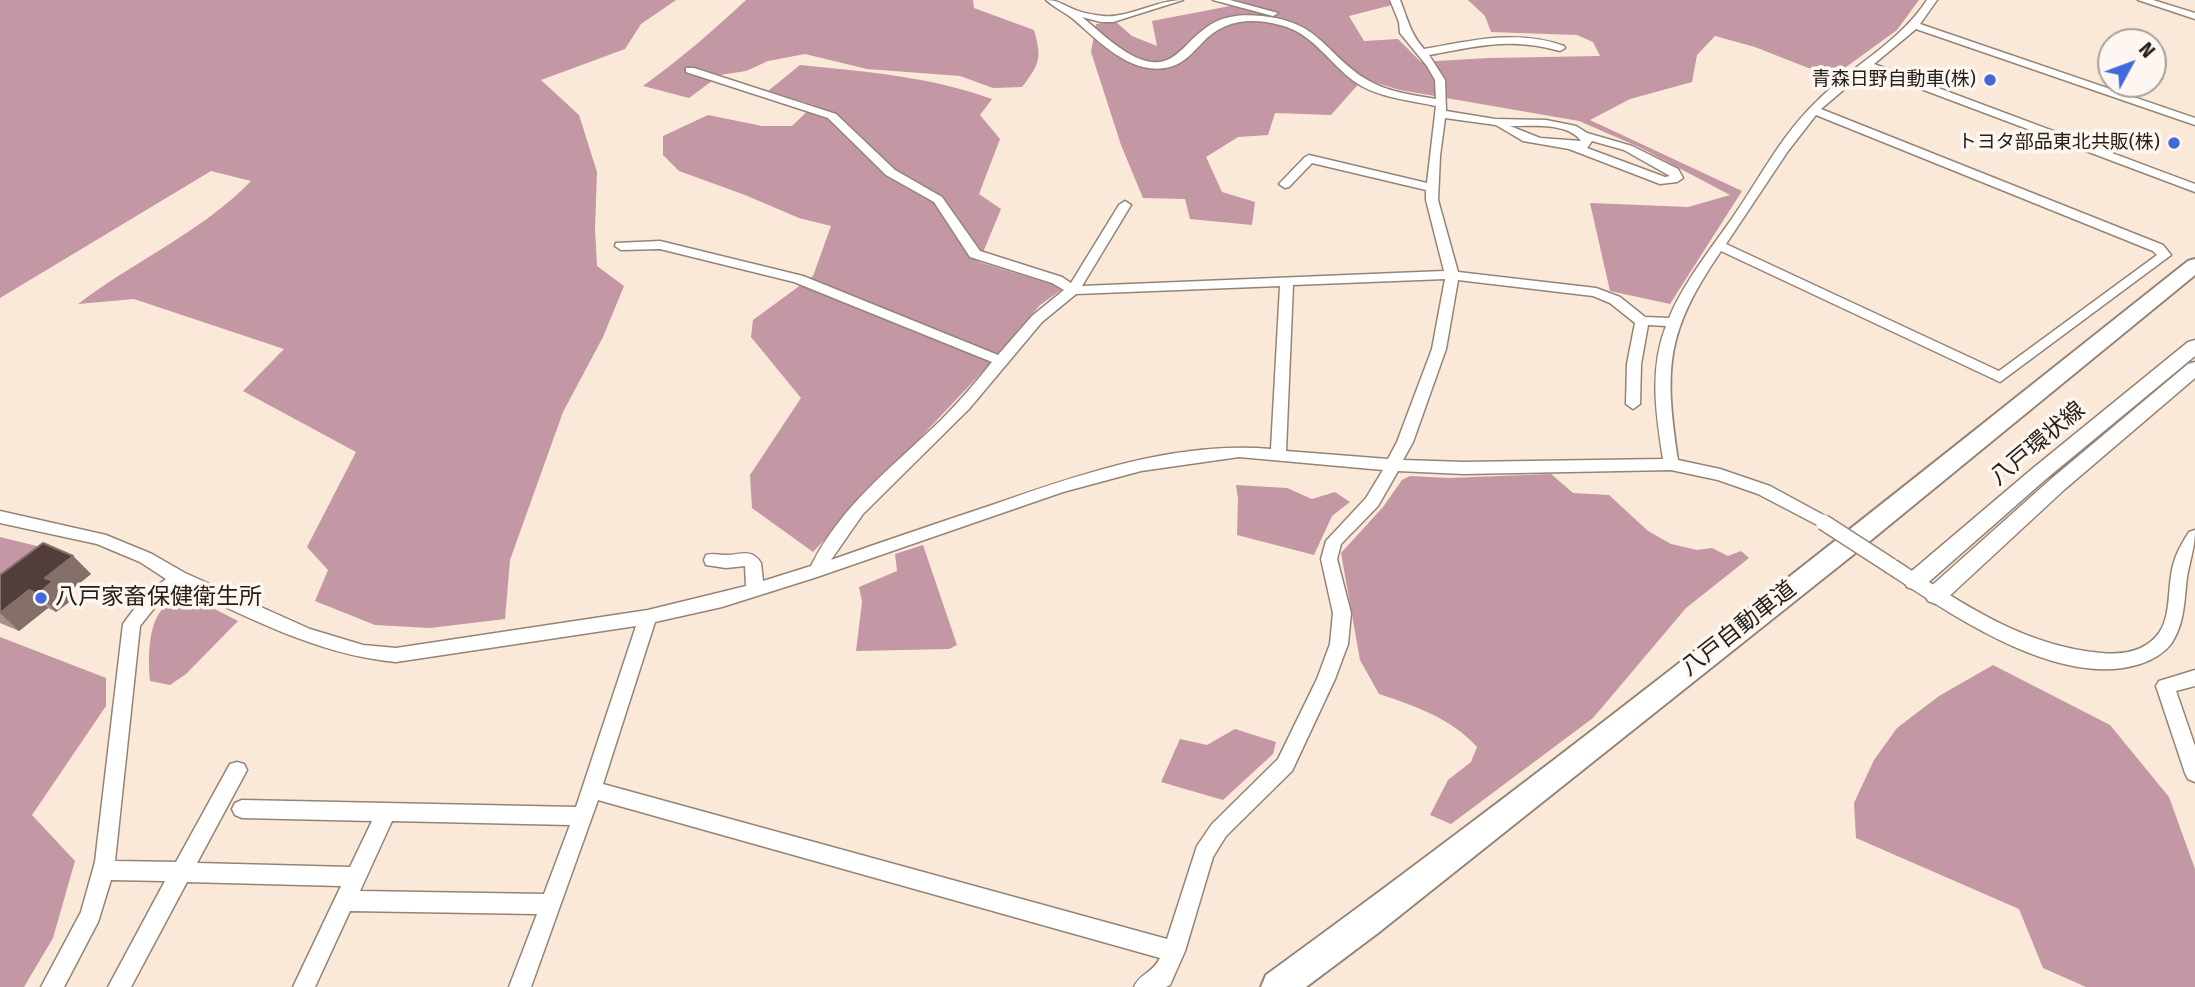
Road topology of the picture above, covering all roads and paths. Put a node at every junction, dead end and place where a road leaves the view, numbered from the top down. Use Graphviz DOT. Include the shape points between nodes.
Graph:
graph roads {
  1 [pos="1051,0"];
  2 [pos="1178,0"];
  3 [pos="1218,0"];
  4 [pos="1395,0"];
  5 [pos="1932,0"];
  6 [pos="2143,0"];
  7 [pos="1071,12"];
  8 [pos="2195,16"];
  9 [pos="1916,26"];
  10 [pos="1308,31"];
  11 [pos="1560,48"];
  12 [pos="1422,53"];
  13 [pos="1867,65"];
  14 [pos="690,70"];
  15 [pos="1442,109"];
  16 [pos="1814,110"];
  17 [pos="1499,122"];
  18 [pos="2195,122"];
  19 [pos="1586,136"];
  20 [pos="1572,146"];
  21 [pos="1285,184"];
  22 [pos="1433,188"];
  23 [pos="2195,188"];
  24 [pos="1125,205"];
  25 [pos="621,246"];
  26 [pos="1720,246"];
  27 [pos="2195,265"];
  28 [pos="1452,275"];
  29 [pos="1287,281"];
  30 [pos="1073,290"];
  31 [pos="1642,322"];
  32 [pos="1674,323"];
  33 [pos="2195,346"];
  34 [pos="1001,361"];
  35 [pos="2195,368"];
  36 [pos="1633,404"];
  37 [pos="1278,456"];
  38 [pos="1671,464"];
  39 [pos="1393,466"];
  40 [pos="0,517"];
  41 [pos="2195,536"];
  42 [pos="712,560"];
  43 [pos="817,571"];
  44 [pos="179,578"];
  45 [pos="1914,582"];
  46 [pos="755,590"];
  47 [pos="1936,595"];
  48 [pos="648,617"];
  49 [pos="2195,678"];
  50 [pos="237,770"];
  51 [pos="2195,773"];
  52 [pos="591,789"];
  53 [pos="242,809"];
  54 [pos="387,811"];
  55 [pos="583,816"];
  56 [pos="102,870"];
  57 [pos="181,872"];
  58 [pos="355,877"];
  59 [pos="344,901"];
  60 [pos="551,904"];
  61 [pos="1174,951"];
  62 [pos="52,987"];
  63 [pos="119,987"];
  64 [pos="304,987"];
  65 [pos="520,987"];
  66 [pos="1145,987"];
  67 [pos="1278,987"];
  1 -- 7 [label="street"];
  2 -- 7 [label="street" via="1114,19"];
  3 -- 10 [label="street" via="1288,17 1306,25"];
  4 -- 12 [label="street" via="1405,33"];
  5 -- 9 [label="street"];
  6 -- 8 [label="street"];
  7 -- 10 [label="street" via="1133,60 1158,65 1184,57 1204,34 1223,22 1275,21"];
  9 -- 13 [label="street"];
  9 -- 18 [label="street"];
  10 -- 15 [label="street" via="1364,83"];
  11 -- 12 [label="street" via="1541,40 1502,41"];
  12 -- 15 [label="street" via="1440,80"];
  13 -- 16 [label="street"];
  13 -- 23 [label="street"];
  14 -- 30 [label="street" via="832,116 849,128 875,160 942,204 975,254 1057,280"];
  15 -- 17 [label="street"];
  15 -- 22 [label="street"];
  16 -- 26 [label="street"];
  16 -- 26 [label="street" via="2158,248 2165,255 2000,377"];
  17 -- 19 [label="street" via="1560,126"];
  17 -- 20 [label="street" via="1529,138"];
  19 -- 20 [label="street" via="1584,145"];
  19 -- 20 [label="street" via="1628,148 1674,172 1677,178 1664,181"];
  21 -- 22 [label="street" via="1310,159"];
  22 -- 28 [label="street" via="1432,200"];
  24 -- 30 [label="street"];
  25 -- 34 [label="street" via="660,245 798,279"];
  26 -- 32 [label="street"];
  27 -- 67 [label="highway, 八戸自動車道" via="1845,547"];
  28 -- 29 [label="street"];
  28 -- 31 [label="street" via="1596,292 1615,300"];
  28 -- 39 [label="street" via="1439,349"];
  29 -- 30 [label="street"];
  29 -- 37 [label="street"];
  30 -- 34 [label="street" via="1040,315"];
  31 -- 32 [label="street"];
  31 -- 36 [label="street"];
  32 -- 38 [label="street" via="1665,353 1662,393"];
  33 -- 45 [label="main road, 八戸環状線"];
  34 -- 43 [label="street" via="948,422 855,513"];
  35 -- 47 [label="main road, 八戸環状線"];
  37 -- 39 [label="street"];
  37 -- 43 [label="street" via="1239,452 1141,465 1060,487"];
  38 -- 39 [label="street"];
  38 -- 45 [label="street, bridge" via="1765,490"];
  39 -- 61 [label="street" via="1372,502 1335,541 1329,559 1342,613 1339,644 1326,679 1285,765 1219,831 1204,853"];
  40 -- 44 [label="street" via="100,540 146,558"];
  41 -- 47 [label="street" via="2184,549 2168,636 2151,652 2124,662 2092,661 2024,645"];
  42 -- 46 [label="street" via="745,558 753,563"];
  43 -- 46 [label="street"];
  44 -- 48 [label="street" via="306,635 363,652 396,655"];
  44 -- 56 [label="street" via="149,602 132,624 113,816"];
  45 -- 47 [label="street"];
  46 -- 48 [label="street"];
  48 -- 52 [label="street"];
  49 -- 51 [label="street" via="2165,686"];
  50 -- 57 [label="street"];
  52 -- 55 [label="street"];
  52 -- 61 [label="street"];
  53 -- 54 [label="street"];
  54 -- 55 [label="street"];
  54 -- 58 [label="street"];
  55 -- 60 [label="street"];
  56 -- 57 [label="street"];
  56 -- 62 [label="street" via="91,915"];
  57 -- 58 [label="street"];
  57 -- 63 [label="street"];
  58 -- 59 [label="street"];
  59 -- 60 [label="street"];
  59 -- 64 [label="street"];
  60 -- 65 [label="street"];
  61 -- 66 [label="street" via="1161,977"];
}
